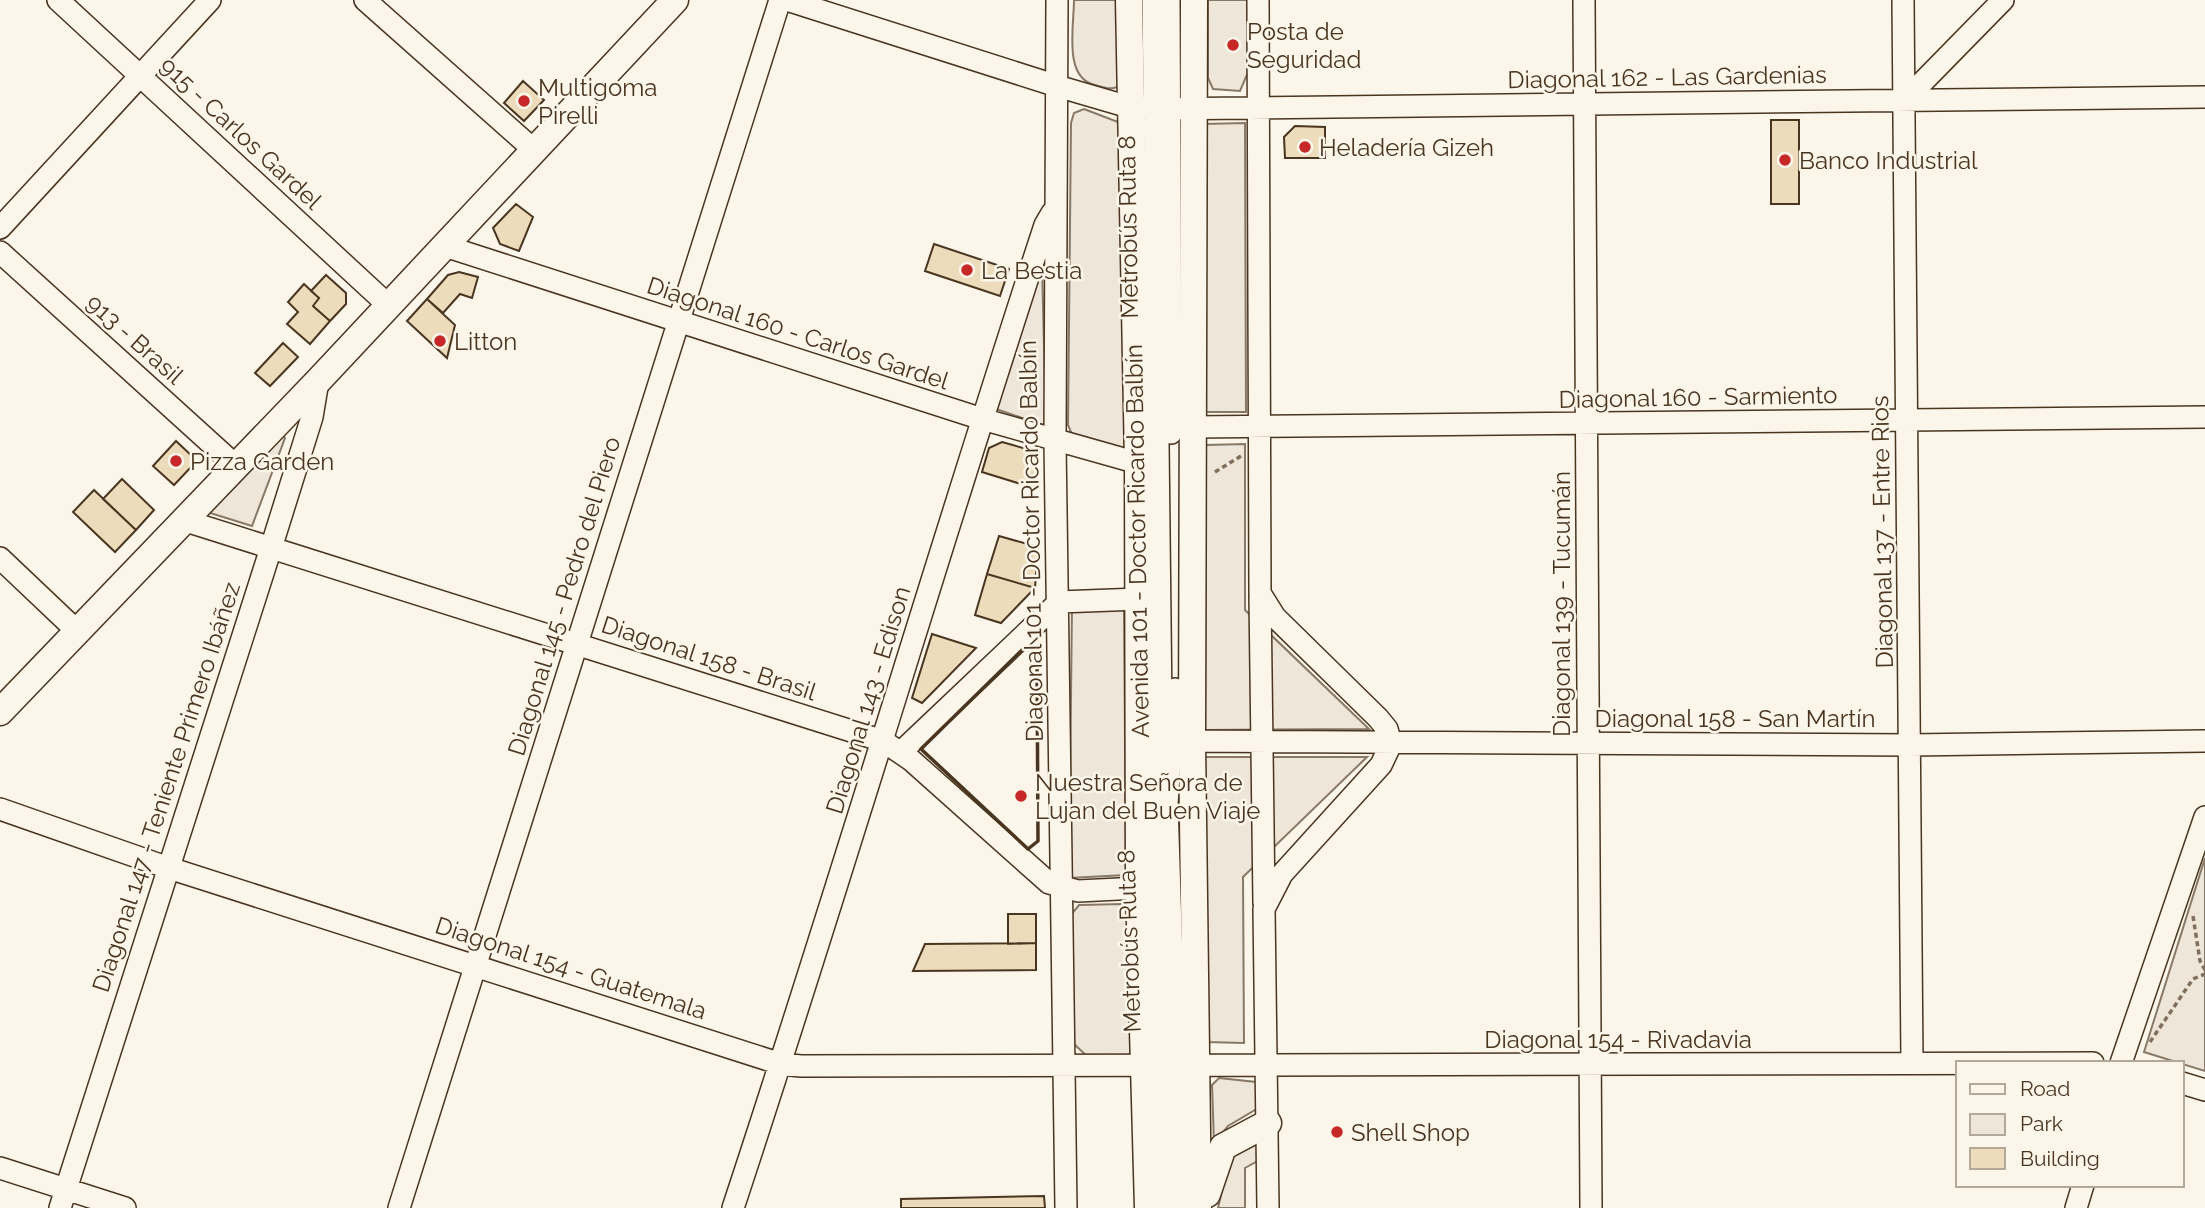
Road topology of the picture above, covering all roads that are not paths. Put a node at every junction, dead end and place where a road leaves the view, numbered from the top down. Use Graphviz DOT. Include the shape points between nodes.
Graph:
graph roads {
  1 [pos="58,0"];
  2 [pos="210,0"];
  3 [pos="365,0"];
  4 [pos="675,0"];
  5 [pos="780,0"];
  6 [pos="787,0"];
  7 [pos="1057,0"];
  8 [pos="1129,0"];
  9 [pos="1153,0"];
  10 [pos="1170,0"];
  11 [pos="1194,0"];
  12 [pos="1258,0"];
  13 [pos="1584,0"];
  14 [pos="1903,0"];
  15 [pos="2004,0"];
  16 [pos="140,75"];
  17 [pos="1057,86"];
  18 [pos="2205,97"];
  19 [pos="1904,101"];
  20 [pos="1584,105"];
  21 [pos="1260,108"];
  22 [pos="1161,109"];
  23 [pos="534,150"];
  24 [pos="1055,209"];
  25 [pos="0,228"];
  26 [pos="444,246"];
  27 [pos="0,252"];
  28 [pos="388,305"];
  29 [pos="677,323"];
  30 [pos="318,381"];
  31 [pos="2205,417"];
  32 [pos="982,419"];
  33 [pos="1907,421"];
  34 [pos="1586,425"];
  35 [pos="1192,427"];
  36 [pos="1261,436"];
  37 [pos="1055,442"];
  38 [pos="1138,463"];
  39 [pos="236,466"];
  40 [pos="183,520"];
  41 [pos="271,548"];
  42 [pos="0,558"];
  43 [pos="1260,593"];
  44 [pos="1139,598"];
  45 [pos="1059,602"];
  46 [pos="78,632"];
  47 [pos="576,643"];
  48 [pos="0,712"];
  49 [pos="1165,741"];
  50 [pos="1262,741"];
  51 [pos="2205,741"];
  52 [pos="1391,744"];
  53 [pos="1588,744"];
  54 [pos="1911,745"];
  55 [pos="892,747"];
  56 [pos="0,809"];
  57 [pos="2205,817"];
  58 [pos="166,867"];
  59 [pos="1060,888"];
  60 [pos="1139,888"];
  61 [pos="1264,909"];
  62 [pos="476,964"];
  63 [pos="2121,1061"];
  64 [pos="1912,1063"];
  65 [pos="1956,1063"];
  66 [pos="781,1064"];
  67 [pos="1591,1065"];
  68 [pos="1169,1066"];
  69 [pos="1267,1066"];
  70 [pos="1063,1067"];
  71 [pos="2184,1084"];
  72 [pos="2205,1090"];
  73 [pos="1268,1123"];
  74 [pos="0,1168"];
  75 [pos="2082,1187"];
  76 [pos="63,1199"];
  77 [pos="125,1208"];
  78 [pos="399,1208"];
  79 [pos="733,1208"];
  80 [pos="1066,1208"];
  81 [pos="1148,1208"];
  82 [pos="1163,1208"];
  83 [pos="1180,1208"];
  84 [pos="1199,1208"];
  85 [pos="1268,1208"];
  86 [pos="1591,1208"];
  87 [pos="2076,1208"];
  1 -- 16 [label="street, 915 - Carlos Gardel"];
  2 -- 16 [label="street"];
  3 -- 23 [label="street"];
  4 -- 23 [label="main road"];
  5 -- 29 [label="street, Diagonal 145 - Pedro del Piero"];
  6 -- 17 [label="street, Diagonal 162 - Las Gardenias"];
  7 -- 17 [label="street, Diagonal 101 - Doctor Ricardo Balbín"];
  8 -- 22 [label="main road, Avenida 101 - Doctor Ricardo Balbín"];
  9 -- 22 [label="street, Metrobús Ruta 8"];
  10 -- 22 [label="street, Metrobús Ruta 8"];
  11 -- 22 [label="main road, Avenida 101 - Doctor Ricardo Balbín"];
  12 -- 21 [label="street"];
  13 -- 20 [label="street, Diagonal 139 - Tucumán"];
  14 -- 19 [label="street, Diagonal 137 - Entre Rios"];
  15 -- 19 [label="street"];
  16 -- 25 [label="street"];
  16 -- 28 [label="street, 915 - Carlos Gardel"];
  17 -- 22 [label="street, Diagonal 162 - Las Gardenias"];
  17 -- 24 [label="street, Diagonal 101 - Doctor Ricardo Balbín"];
  18 -- 19 [label="street, Diagonal 162 - Las Gardenias"];
  19 -- 20 [label="street, Diagonal 162 - Las Gardenias"];
  19 -- 33 [label="street, Diagonal 137 - Entre Rios"];
  20 -- 21 [label="street, Diagonal 162 - Las Gardenias"];
  20 -- 34 [label="street, Diagonal 139 - Tucumán"];
  21 -- 22 [label="street, Diagonal 162 - Las Gardenias"];
  21 -- 36 [label="street"];
  22 -- 35 [label="main road, Avenida 101 - Doctor Ricardo Balbín"];
  22 -- 38 [label="main road, Avenida 101 - Doctor Ricardo Balbín"];
  22 -- 49 [label="street, Metrobús Ruta 8" via="1175,706"];
  23 -- 26 [label="main road"];
  24 -- 32 [label="street, Diagonal 143 - Edison" via="1045,225"];
  24 -- 37 [label="street, Diagonal 101 - Doctor Ricardo Balbín"];
  26 -- 28 [label="main road"];
  26 -- 29 [label="street, Diagonal 160 - Carlos Gardel"];
  27 -- 39 [label="street, 913 - Brasil"];
  28 -- 30 [label="main road"];
  29 -- 32 [label="street, Diagonal 160 - Carlos Gardel"];
  29 -- 47 [label="street, Diagonal 145 - Pedro del Piero"];
  30 -- 39 [label="main road"];
  30 -- 41 [label="street, Diagonal 147 - Teniente Primero Ibáñez" via="312,417"];
  31 -- 33 [label="street, Diagonal 160 - Sarmiento"];
  32 -- 37 [label="street, Diagonal 160 - Carlos Gardel"];
  32 -- 55 [label="street, Diagonal 143 - Edison"];
  33 -- 34 [label="street, Diagonal 160 - Sarmiento"];
  33 -- 54 [label="street, Diagonal 137 - Entre Rios"];
  34 -- 36 [label="street, Diagonal 160 - Sarmiento"];
  34 -- 53 [label="street, Diagonal 139 - Tucumán"];
  35 -- 36 [label="street, Diagonal 160 - Sarmiento"];
  35 -- 49 [label="main road, Avenida 101 - Doctor Ricardo Balbín"];
  36 -- 43 [label="street"];
  37 -- 38 [label="street, Diagonal 160 - Carlos Gardel"];
  37 -- 45 [label="street, Diagonal 101 - Doctor Ricardo Balbín"];
  38 -- 44 [label="main road, Avenida 101 - Doctor Ricardo Balbín"];
  39 -- 40 [label="main road"];
  40 -- 41 [label="street, Diagonal 158 - Brasil"];
  40 -- 46 [label="main road"];
  41 -- 47 [label="street, Diagonal 158 - Brasil"];
  41 -- 58 [label="street, Diagonal 147 - Teniente Primero Ibáñez"];
  42 -- 46 [label="street"];
  43 -- 50 [label="street"];
  43 -- 52 [label="street" via="1275,618 1387,729"];
  44 -- 45 [label="street"];
  44 -- 49 [label="main road, Avenida 101 - Doctor Ricardo Balbín"];
  45 -- 55 [label="street"];
  45 -- 59 [label="street, Diagonal 101 - Doctor Ricardo Balbín"];
  46 -- 48 [label="main road"];
  47 -- 55 [label="street, Diagonal 158 - Brasil"];
  47 -- 62 [label="street, Diagonal 145 - Pedro del Piero"];
  49 -- 50 [label="street, Diagonal 158 - San Martín"];
  49 -- 60 [label="main road, Avenida 101 - Doctor Ricardo Balbín"];
  49 -- 68 [label="main road, Avenida 101 - Doctor Ricardo Balbín"];
  49 -- 68 [label="street, Metrobús Ruta 8" via="1152,775 1153,931"];
  50 -- 52 [label="street, Diagonal 158 - San Martín"];
  50 -- 61 [label="street"];
  51 -- 54 [label="street, Diagonal 158 - San Martín"];
  52 -- 53 [label="street, Diagonal 158 - San Martín"];
  52 -- 61 [label="street" via="1381,765 1282,874"];
  53 -- 54 [label="street, Diagonal 158 - San Martín"];
  53 -- 67 [label="street, Diagonal 139 - Tucumán"];
  54 -- 64 [label="street, Diagonal 137 - Entre Rios"];
  55 -- 59 [label="street, Diagonal 158 - Brasil" via="1038,875"];
  55 -- 66 [label="street, Diagonal 143 - Edison"];
  56 -- 58 [label="street, Diagonal 154 - Guatemala"];
  57 -- 63 [label="street"];
  58 -- 62 [label="street, Diagonal 154 - Guatemala"];
  58 -- 76 [label="street, Diagonal 147 - Teniente Primero Ibáñez"];
  59 -- 60 [label="street"];
  59 -- 70 [label="street, Diagonal 101 - Doctor Ricardo Balbín"];
  60 -- 68 [label="main road, Avenida 101 - Doctor Ricardo Balbín"];
  61 -- 69 [label="street"];
  62 -- 66 [label="street, Diagonal 154 - Guatemala"];
  62 -- 78 [label="street, Diagonal 145 - Pedro del Piero"];
  64 -- 65 [label="street, Diagonal 154 - Rivadavia"];
  64 -- 67 [label="street, Diagonal 154 - Rivadavia"];
  66 -- 70 [label="street, Diagonal 154 - Guatemala"];
  66 -- 79 [label="street, Diagonal 143 - Edison"];
  67 -- 69 [label="street, Diagonal 154 - Rivadavia"];
  67 -- 86 [label="street, Diagonal 139 - Tucumán"];
  68 -- 69 [label="street, Diagonal 154 - Rivadavia"];
  68 -- 70 [label="street, Diagonal 154 - Guatemala"];
  68 -- 81 [label="main road, Avenida 101 - Doctor Ricardo Balbín"];
  68 -- 82 [label="street, Metrobús Ruta 8"];
  68 -- 83 [label="street, Metrobús Ruta 8"];
  68 -- 84 [label="main road, Avenida 101 - Doctor Ricardo Balbín"];
  69 -- 73 [label="street"];
  70 -- 80 [label="street, Diagonal 101 - Doctor Ricardo Balbín"];
  71 -- 72 [label="street"];
  73 -- 84 [label="main road" via="1223,1147"];
  73 -- 85 [label="street"];
  74 -- 76 [label="street"];
  75 -- 87 [label="street"];
  76 -- 77 [label="street"];
}
